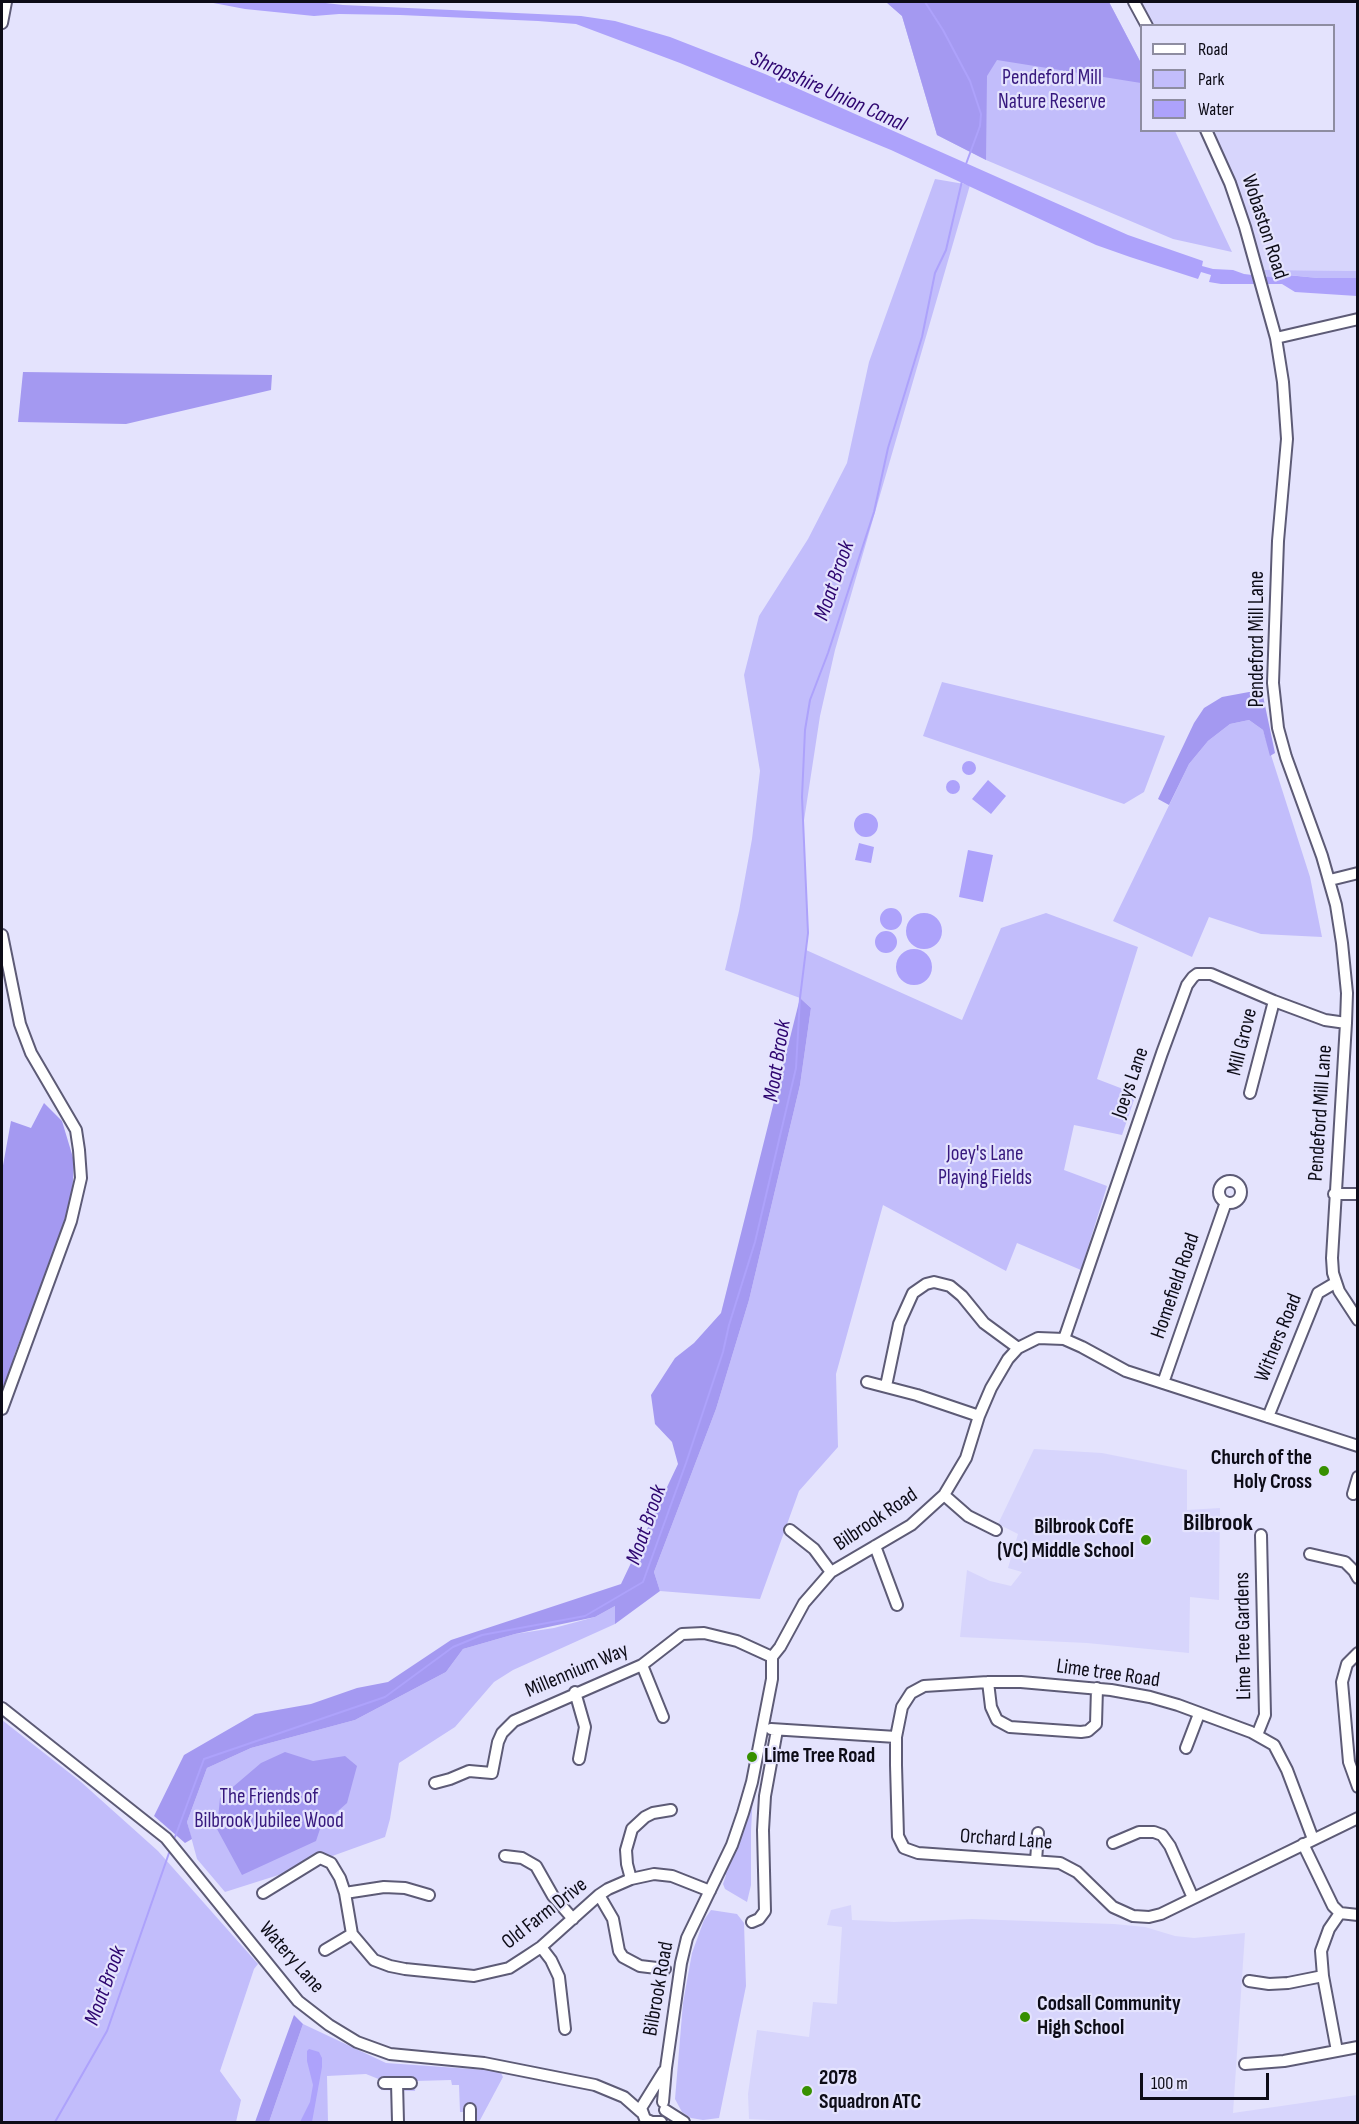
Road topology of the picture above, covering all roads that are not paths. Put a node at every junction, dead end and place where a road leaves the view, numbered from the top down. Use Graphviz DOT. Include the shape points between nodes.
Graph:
graph roads {
  1 [pos="6,2"];
  2 [pos="1134,2"];
  3 [pos="2,23"];
  4 [pos="1146,24"];
  5 [pos="1207,132"];
  6 [pos="1358,319"];
  7 [pos="1276,338"];
  8 [pos="1358,873"];
  9 [pos="1330,880"];
  10 [pos="2,935"];
  11 [pos="1274,1001"];
  12 [pos="1346,1023"];
  13 [pos="1250,1093"];
  14 [pos="1334,1194"];
  15 [pos="1358,1194"];
  16 [pos="1226,1202"];
  17 [pos="1335,1283"];
  18 [pos="1355,1313"];
  19 [pos="1064,1340"];
  20 [pos="1018,1348"];
  21 [pos="867,1382"];
  22 [pos="1163,1383"];
  23 [pos="886,1386"];
  24 [pos="2,1409"];
  25 [pos="979,1416"];
  26 [pos="1268,1417"];
  27 [pos="1358,1446"];
  28 [pos="1358,1477"];
  29 [pos="1353,1494"];
  30 [pos="944,1495"];
  31 [pos="790,1530"];
  32 [pos="996,1530"];
  33 [pos="1261,1535"];
  34 [pos="874,1546"];
  35 [pos="1310,1554"];
  36 [pos="831,1572"];
  37 [pos="1358,1578"];
  38 [pos="897,1605"];
  39 [pos="1358,1653"];
  40 [pos="772,1658"];
  41 [pos="642,1665"];
  42 [pos="988,1682"];
  43 [pos="1098,1688"];
  44 [pos="575,1692"];
  45 [pos="2,1708"];
  46 [pos="1199,1714"];
  47 [pos="663,1717"];
  48 [pos="761,1728"];
  49 [pos="777,1730"];
  50 [pos="1257,1735"];
  51 [pos="896,1737"];
  52 [pos="1186,1748"];
  53 [pos="579,1759"];
  54 [pos="435,1783"];
  55 [pos="1358,1787"];
  56 [pos="671,1810"];
  57 [pos="1358,1818"];
  58 [pos="1038,1833"];
  59 [pos="1308,1842"];
  60 [pos="1113,1843"];
  61 [pos="505,1856"];
  62 [pos="1036,1860"];
  63 [pos="631,1879"];
  64 [pos="710,1891"];
  65 [pos="263,1893"];
  66 [pos="345,1893"];
  67 [pos="429,1895"];
  68 [pos="599,1895"];
  69 [pos="1193,1898"];
  70 [pos="1340,1913"];
  71 [pos="1358,1915"];
  72 [pos="573,1919"];
  73 [pos="752,1922"];
  74 [pos="352,1934"];
  75 [pos="541,1947"];
  76 [pos="325,1950"];
  77 [pos="665,1969"];
  78 [pos="1323,1976"];
  79 [pos="1249,1981"];
  80 [pos="565,2029"];
  81 [pos="1358,2047"];
  82 [pos="1337,2050"];
  83 [pos="1245,2064"];
  84 [pos="666,2068"];
  85 [pos="384,2083"];
  86 [pos="397,2083"];
  87 [pos="411,2084"];
  88 [pos="624,2097"];
  89 [pos="646,2100"];
  90 [pos="664,2106"];
  91 [pos="470,2109"];
  92 [pos="641,2112"];
  93 [pos="398,2122"];
  94 [pos="470,2122"];
  95 [pos="653,2122"];
  96 [pos="661,2122"];
  97 [pos="684,2122"];
  1 -- 3 [label="street"];
  2 -- 4 [label="street"];
  5 -- 7 [label="street, Wobaston Road" via="1230,183"];
  6 -- 7 [label="street"];
  7 -- 9 [label="street, Pendeford Mill Lane" via="1287,439 1275,606 1275,700 1286,757"];
  8 -- 9 [label="street"];
  9 -- 12 [label="street, Pendeford Mill Lane" via="1343,951"];
  10 -- 24 [label="street" via="20,1024 31,1053 76,1130 81,1178 71,1221"];
  11 -- 12 [label="street, Joeys Lane" via="1325,1020"];
  11 -- 13 [label="street, Mill Grove"];
  11 -- 19 [label="street, Joeys Lane" via="1210,974 1197,974 1187,985"];
  12 -- 14 [label="street, Pendeford Mill Lane"];
  14 -- 15 [label="street"];
  14 -- 17 [label="street, Pendeford Mill Lane"];
  16 -- 22 [label="street, Homefield Road"];
  17 -- 18 [label="street, Pendeford Mill Lane"];
  17 -- 26 [label="street, Withers Road" via="1318,1293"];
  19 -- 20 [label="street" via="1038,1338"];
  19 -- 22 [label="street" via="1118,1368"];
  20 -- 23 [label="street" via="984,1323 950,1286 926,1284 913,1293 904,1312"];
  20 -- 25 [label="street, Bilbrook Road" via="1000,1373"];
  21 -- 23 [label="street"];
  22 -- 26 [label="street"];
  23 -- 25 [label="street"];
  25 -- 30 [label="street, Bilbrook Road" via="966,1458"];
  26 -- 27 [label="street"];
  28 -- 29 [label="street"];
  30 -- 32 [label="street" via="969,1516"];
  30 -- 34 [label="street, Bilbrook Road" via="911,1525"];
  31 -- 36 [label="street" via="814,1549"];
  33 -- 50 [label="street, Lime Tree Gardens" via="1265,1715"];
  34 -- 36 [label="street, Bilbrook Road"];
  34 -- 38 [label="street"];
  35 -- 37 [label="street" via="1345,1562"];
  36 -- 40 [label="street, Bilbrook Road" via="804,1603"];
  39 -- 55 [label="street" via="1347,1664 1342,1682 1350,1762"];
  40 -- 41 [label="street, Millennium Way" via="737,1641 692,1632 675,1638"];
  40 -- 48 [label="street, Bilbrook Road" via="772,1679"];
  41 -- 44 [label="street, Millennium Way"];
  41 -- 47 [label="street"];
  42 -- 43 [label="street, Lime tree Road"];
  42 -- 43 [label="street" via="997,1720 1010,1727 1081,1732 1096,1724"];
  42 -- 51 [label="street, Lime tree Road" via="917,1689 905,1700"];
  43 -- 46 [label="street, Lime tree Road" via="1150,1697"];
  44 -- 53 [label="street" via="585,1727"];
  44 -- 54 [label="street, Millennium Way" via="523,1715 508,1726 498,1742 492,1773 469,1771"];
  45 -- 88 [label="street, Watery Lane" via="166,1838 298,2001 329,2025 357,2042 390,2054 484,2063 550,2075 595,2085"];
  46 -- 50 [label="street, Lime tree Road"];
  46 -- 52 [label="street"];
  48 -- 49 [label="street"];
  48 -- 64 [label="street, Bilbrook Road" via="743,1813"];
  49 -- 51 [label="street"];
  49 -- 73 [label="street" via="765,1796 765,1911"];
  50 -- 59 [label="street, Lime tree Road" via="1274,1745 1287,1770"];
  51 -- 62 [label="street, Orchard Lane" via="898,1836 903,1848 918,1853"];
  56 -- 63 [label="street" via="653,1812 632,1829 626,1850"];
  57 -- 59 [label="street, Orchard Lane"];
  58 -- 62 [label="street"];
  59 -- 69 [label="street, Orchard Lane"];
  59 -- 70 [label="street, Lime tree Road" via="1328,1898"];
  60 -- 69 [label="street" via="1139,1833 1162,1835"];
  61 -- 72 [label="street" via="522,1858 536,1866 553,1896"];
  62 -- 69 [label="street, Orchard Lane" via="1069,1867 1113,1907 1133,1916 1157,1916"];
  63 -- 64 [label="street, Old Farm Drive" via="654,1874 672,1876"];
  63 -- 68 [label="street, Old Farm Drive"];
  64 -- 84 [label="street, Bilbrook Road" via="687,1938"];
  65 -- 66 [label="street" via="320,1858 331,1863"];
  66 -- 67 [label="street" via="384,1887"];
  66 -- 74 [label="street"];
  68 -- 72 [label="street, Old Farm Drive"];
  68 -- 77 [label="street" via="613,1919 623,1957 640,1966"];
  70 -- 71 [label="street"];
  70 -- 78 [label="street" via="1323,1943"];
  72 -- 75 [label="street, Old Farm Drive"];
  74 -- 75 [label="street, Old Farm Drive" via="381,1963 464,1976 481,1976 508,1968"];
  74 -- 76 [label="street"];
  75 -- 80 [label="street" via="559,1977"];
  78 -- 79 [label="street" via="1288,1983"];
  78 -- 82 [label="street"];
  81 -- 82 [label="street"];
  82 -- 83 [label="street"];
  84 -- 89 [label="street, Bilbrook Road"];
  84 -- 90 [label="street, Bilbrook Road"];
  85 -- 86 [label="street"];
  86 -- 87 [label="street"];
  86 -- 93 [label="street"];
  88 -- 89 [label="street, Watery Lane"];
  88 -- 92 [label="street, Watery Lane"];
  89 -- 90 [label="street" via="656,2098"];
  89 -- 92 [label="street"];
  90 -- 95 [label="street" via="663,2118"];
  90 -- 97 [label="street"];
  91 -- 94 [label="street"];
  92 -- 95 [label="street"];
  95 -- 96 [label="street"];
}
